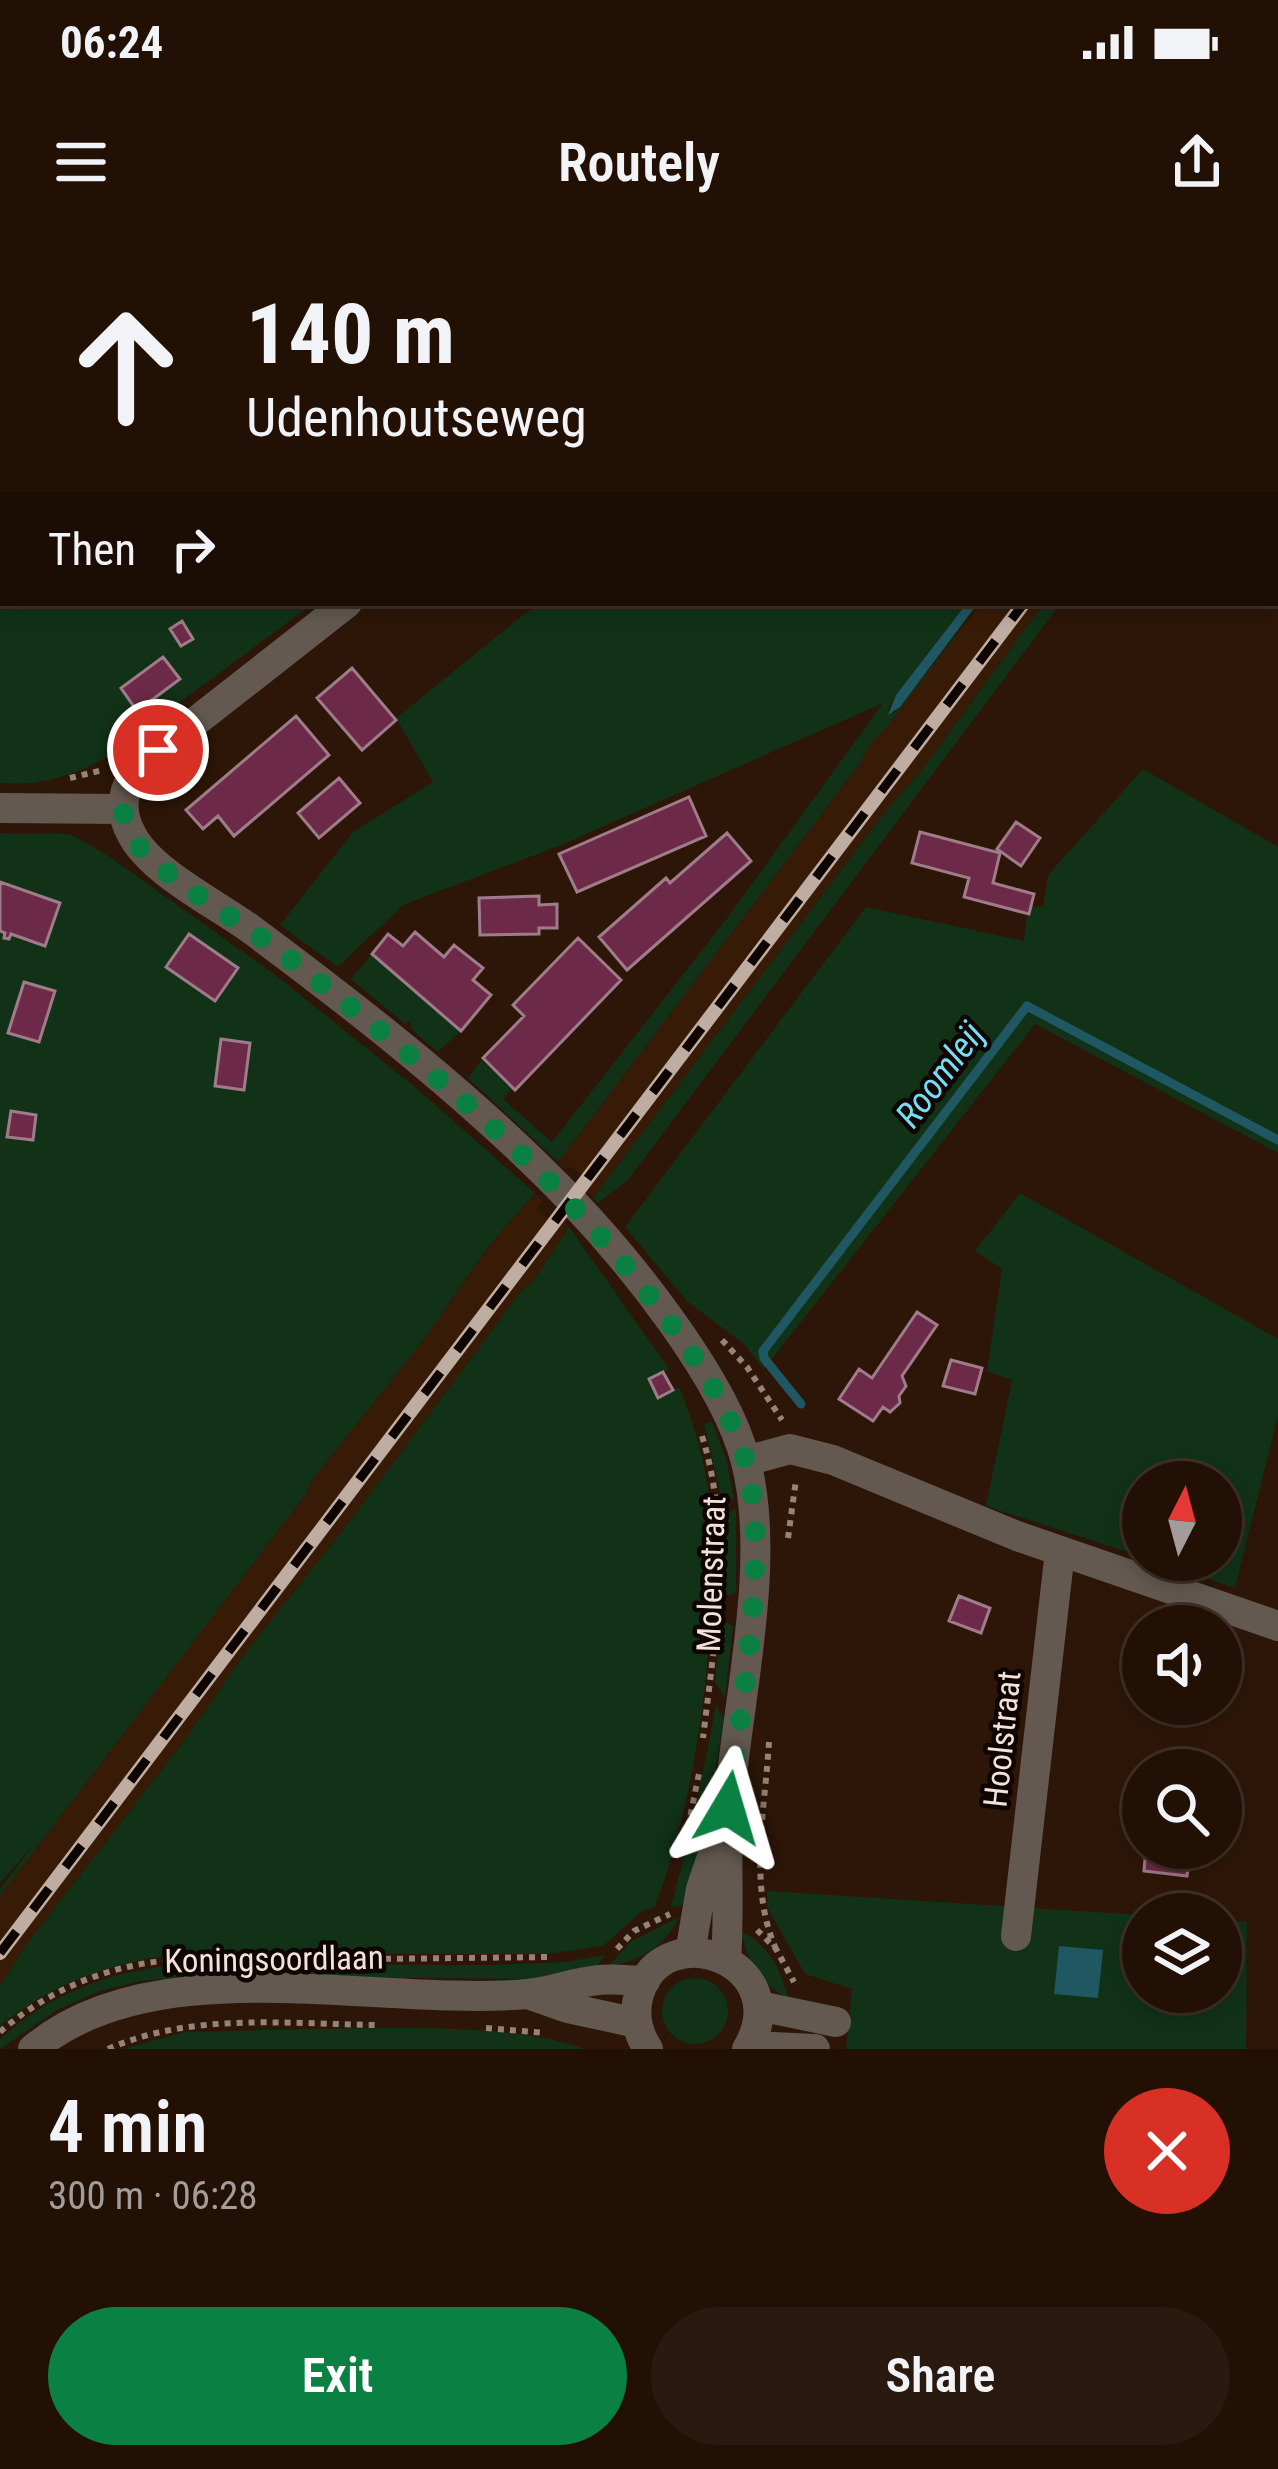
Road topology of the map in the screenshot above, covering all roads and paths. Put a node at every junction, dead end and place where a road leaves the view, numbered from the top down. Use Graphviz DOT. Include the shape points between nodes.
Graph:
graph roads {
  1 [pos="343,606"];
  2 [pos="0,808"];
  3 [pos="122,809"];
  4 [pos="746,1461"];
  5 [pos="796,1481"];
  6 [pos="718,1506"];
  7 [pos="787,1540"];
  8 [pos="1060,1551"];
  9 [pos="1278,1626"];
  10 [pos="770,1735"];
  11 [pos="702,1746"];
  12 [pos="700,1769"];
  13 [pos="728,1808"];
  14 [pos="684,1840"];
  15 [pos="669,1896"];
  16 [pos="664,1916"];
  17 [pos="1016,1936"];
  18 [pos="776,1949"];
  19 [pos="690,1953"];
  20 [pos="726,1959"];
  21 [pos="645,1981"];
  22 [pos="528,1994"];
  23 [pos="759,2006"];
  24 [pos="836,2022"];
  25 [pos="397,2025"];
  26 [pos="483,2027"];
  27 [pos="564,2035"];
  28 [pos="642,2036"];
  29 [pos="748,2047"];
  30 [pos="33,2049"];
  31 [pos="108,2049"];
  32 [pos="815,2049"];
  1 -- 3 [label="street" via="144,762"];
  2 -- 3 [label="street"];
  3 -- 4 [label="street, Molenstraat" via="147,856 381,1031 530,1160 686,1343"];
  4 -- 8 [label="street" via="790,1449 820,1456"];
  4 -- 13 [label="street, Molenstraat" via="753,1572"];
  5 -- 7 [label="path"];
  6 -- 11 [label="path, Molenstraat" via="718,1611"];
  8 -- 9 [label="street"];
  8 -- 17 [label="street, Hoolstraat"];
  10 -- 18 [label="path" via="760,1892"];
  12 -- 14 [label="path"];
  13 -- 19 [label="street, Molenstraat"];
  13 -- 20 [label="street, Molenstraat"];
  15 -- 16 [label="path"];
  19 -- 20 [label="street"];
  19 -- 21 [label="street"];
  20 -- 23 [label="street" via="745,1974"];
  21 -- 22 [label="street, Koningsoordlaan" via="600,1979"];
  21 -- 28 [label="street"];
  22 -- 28 [label="street, Koningsoordlaan"];
  22 -- 30 [label="street, Koningsoordlaan" via="192,1990 124,2000 77,2018"];
  23 -- 24 [label="street"];
  23 -- 29 [label="street"];
  25 -- 31 [label="path, Koningsoordlaan" via="188,2026"];
  26 -- 27 [label="path"];
  29 -- 32 [label="street"];
}
